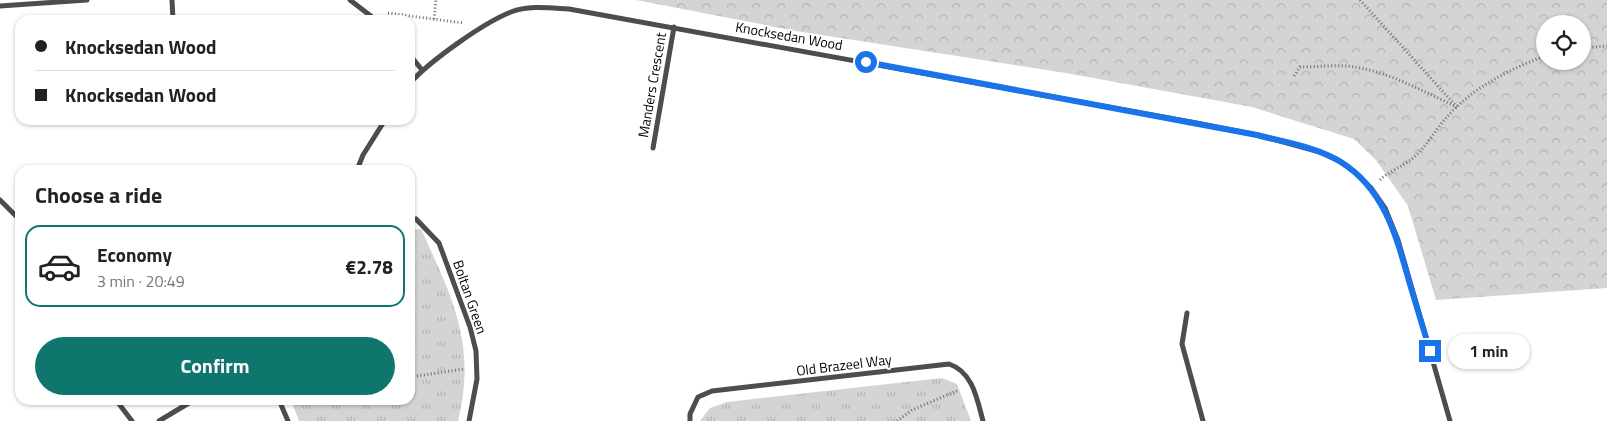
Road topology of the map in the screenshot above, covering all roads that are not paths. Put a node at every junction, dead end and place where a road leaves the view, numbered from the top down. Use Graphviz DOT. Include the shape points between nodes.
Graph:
graph roads {
  1 [pos="87,0"];
  2 [pos="172,0"];
  3 [pos="350,0"];
  4 [pos="0,6"];
  5 [pos="173,15"];
  6 [pos="370,15"];
  7 [pos="674,27"];
  8 [pos="415,61"];
  9 [pos="422,70"];
  10 [pos="415,78"];
  11 [pos="382,125"];
  12 [pos="652,148"];
  13 [pos="359,165"];
  14 [pos="0,200"];
  15 [pos="15,215"];
  16 [pos="416,219"];
  17 [pos="1187,313"];
  18 [pos="120,405"];
  19 [pos="186,405"];
  20 [pos="281,405"];
  21 [pos="132,421"];
  22 [pos="159,421"];
  23 [pos="288,421"];
  24 [pos="469,421"];
  25 [pos="690,421"];
  26 [pos="983,421"];
  27 [pos="1202,421"];
  28 [pos="1450,421"];
  1 -- 4 [label="street"];
  2 -- 5 [label="street"];
  3 -- 6 [label="street"];
  7 -- 9 [label="street, Knocksedan Wood" via="540,7 512,12"];
  7 -- 12 [label="street, Manders Crescent"];
  7 -- 28 [label="street, Knocksedan Wood" via="1257,135 1320,152 1340,161 1371,188 1398,240"];
  8 -- 9 [label="street"];
  9 -- 10 [label="street, Knocksedan Wood"];
  11 -- 13 [label="street"];
  14 -- 15 [label="street"];
  16 -- 24 [label="street, Boltan Green" via="439,243 470,327 476,351 476,369 475,399"];
  17 -- 27 [label="street" via="1182,344"];
  18 -- 21 [label="street"];
  19 -- 22 [label="street"];
  20 -- 23 [label="street"];
  25 -- 26 [label="street, Old Brazeel Way" via="698,398 722,390 949,364 959,367 972,386"];
}
